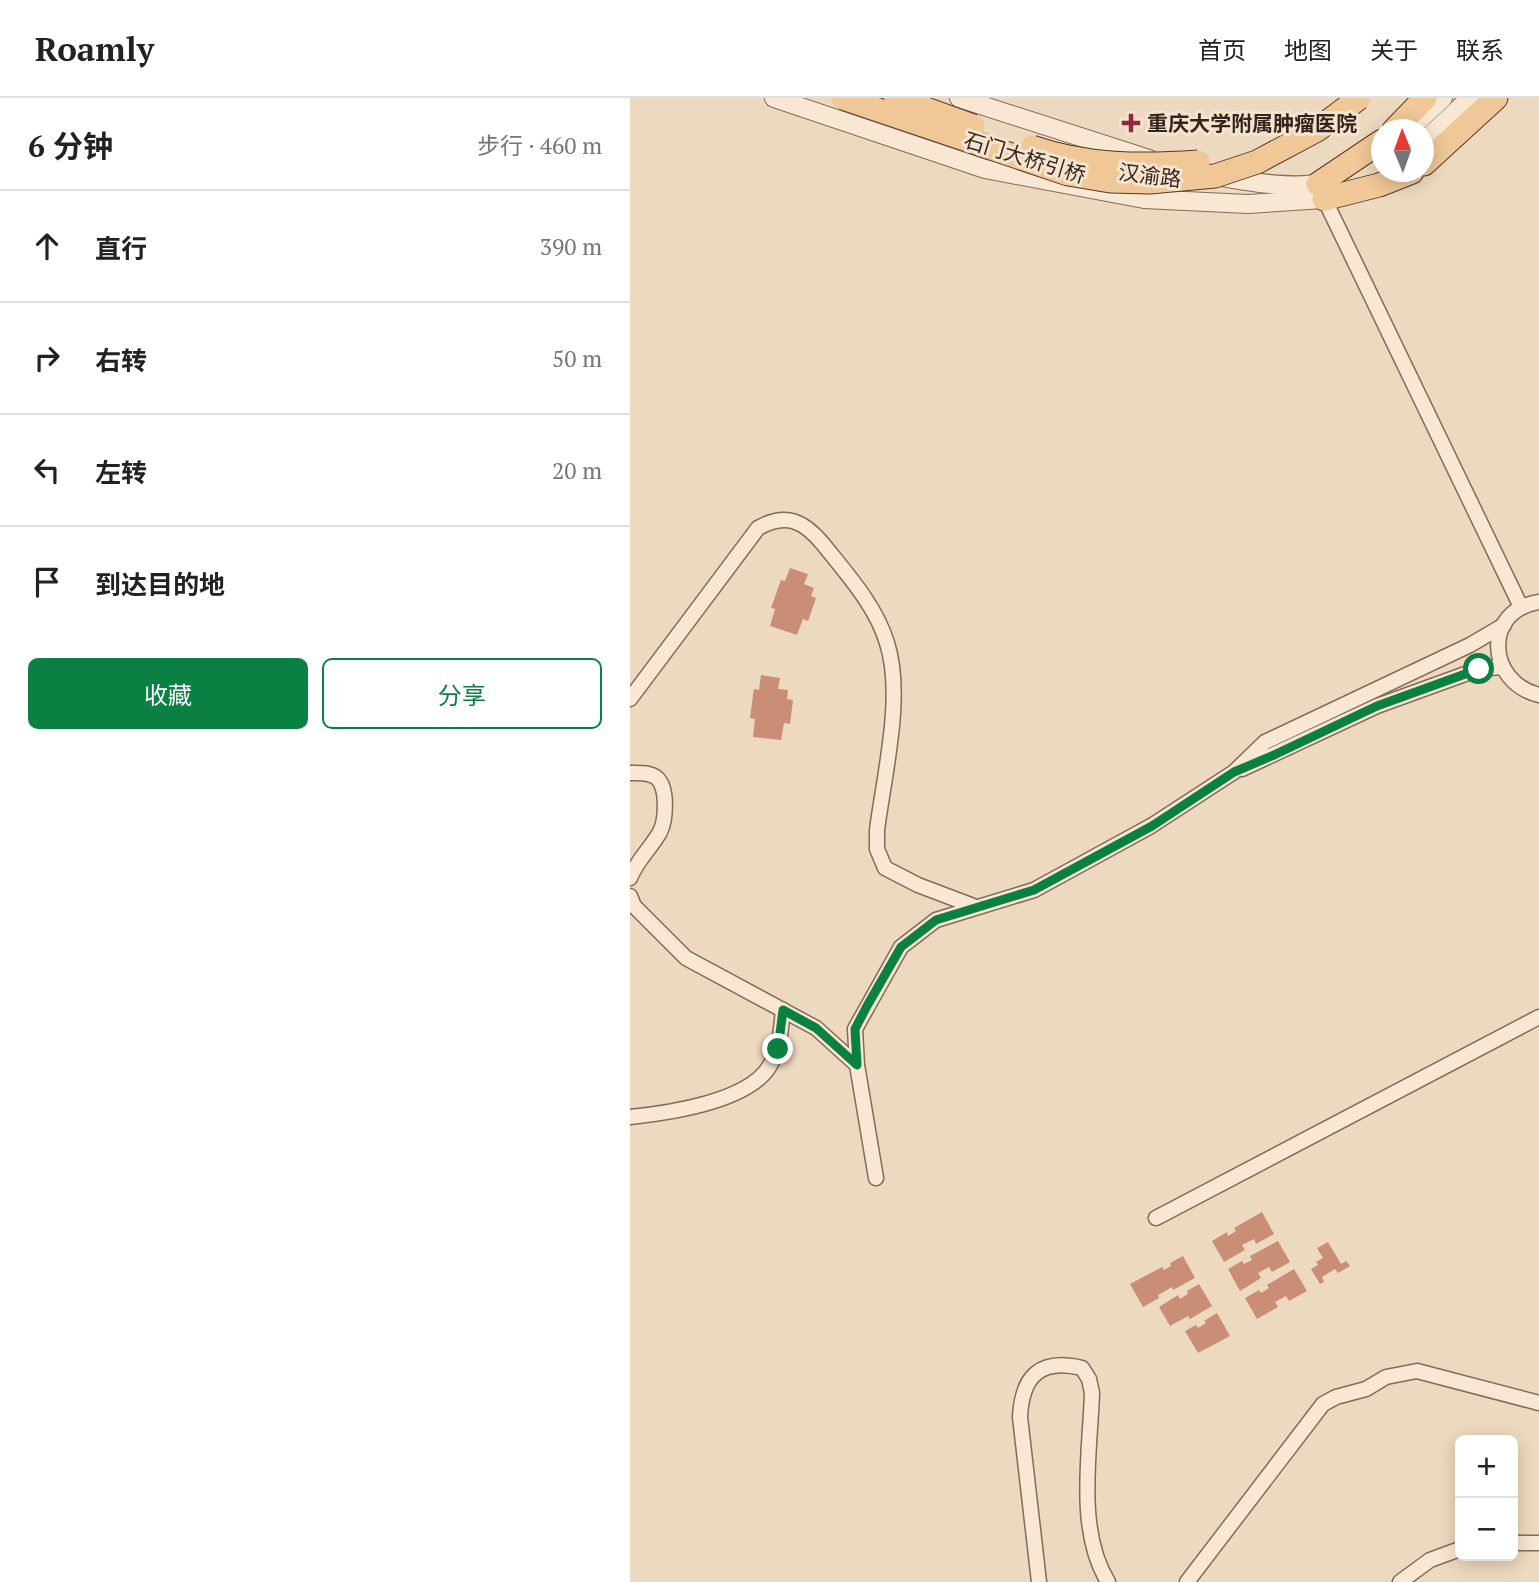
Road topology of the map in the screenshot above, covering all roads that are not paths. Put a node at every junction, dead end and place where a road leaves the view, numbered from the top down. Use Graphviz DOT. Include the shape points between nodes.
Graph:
graph roads {
  1 [pos="774,98"];
  2 [pos="843,98"];
  3 [pos="896,98"];
  4 [pos="959,98"];
  5 [pos="1335,98"];
  6 [pos="1359,98"];
  7 [pos="1425,98"];
  8 [pos="1443,98"];
  9 [pos="1470,98"];
  10 [pos="1496,98"];
  11 [pos="1405,119"];
  12 [pos="1421,119"];
  13 [pos="1434,131"];
  14 [pos="1371,150"];
  15 [pos="1434,154"];
  16 [pos="1371,158"];
  17 [pos="1371,176"];
  18 [pos="1387,182"];
  19 [pos="1321,192"];
  20 [pos="1539,602"];
  21 [pos="1521,607"];
  22 [pos="1504,625"];
  23 [pos="1501,667"];
  24 [pos="1539,695"];
  25 [pos="630,699"];
  26 [pos="1234,772"];
  27 [pos="630,773"];
  28 [pos="630,878"];
  29 [pos="630,896"];
  30 [pos="976,908"];
  31 [pos="783,1010"];
  32 [pos="1539,1017"];
  33 [pos="857,1065"];
  34 [pos="630,1117"];
  35 [pos="876,1178"];
  36 [pos="1156,1217"];
  37 [pos="1539,1403"];
  38 [pos="1518,1543"];
  39 [pos="1539,1543"];
  40 [pos="1455,1551"];
  41 [pos="1039,1582"];
  42 [pos="1108,1582"];
  43 [pos="1187,1582"];
  44 [pos="1400,1582"];
  1 -- 19 [label="street, 汉渝路" via="985,170 1144,199 1248,204"];
  2 -- 6 [label="main road, 石门大桥引桥, bridge" via="1068,174 1150,182 1215,176 1257,162 1317,130"];
  3 -- 5 [label="main road, 石门大桥引桥, bridge" via="1041,150 1097,162 1147,166 1210,161 1253,147 1308,121"];
  4 -- 19 [label="street, 汉渝路" via="1210,175"];
  7 -- 11 [label="main road"];
  8 -- 12 [label="street"];
  9 -- 13 [label="street"];
  10 -- 15 [label="main road"];
  14 -- 19 [label="main road"];
  16 -- 19 [label="street, 汉渝路"];
  17 -- 19 [label="street"];
  18 -- 19 [label="main road"];
  19 -- 21 [label="street"];
  20 -- 21 [label="street"];
  21 -- 22 [label="street"];
  22 -- 23 [label="street" via="1498,646"];
  22 -- 26 [label="street" via="1265,742"];
  23 -- 24 [label="street" via="1511,681"];
  23 -- 26 [label="street" via="1479,669 1377,706"];
  25 -- 30 [label="street" via="758,528 772,520 791,520 811,530 852,580 887,643 894,710 877,830 877,849 885,868"];
  26 -- 30 [label="street" via="1152,826 1034,890"];
  27 -- 28 [label="street" via="657,778 664,818"];
  29 -- 31 [label="street" via="634,906 686,958"];
  30 -- 33 [label="street" via="936,920 901,947 855,1029"];
  31 -- 33 [label="street" via="816,1028"];
  31 -- 34 [label="street" via="771,1065 749,1087 704,1105"];
  32 -- 36 [label="street"];
  33 -- 35 [label="street"];
  37 -- 43 [label="street" via="1417,1371 1386,1377 1366,1389 1336,1397 1323,1404"];
  38 -- 39 [label="street"];
  40 -- 44 [label="street" via="1430,1560"];
  41 -- 42 [label="street" via="1021,1398 1036,1372 1068,1365 1082,1368 1092,1393 1087,1522 1097,1565"];
}
